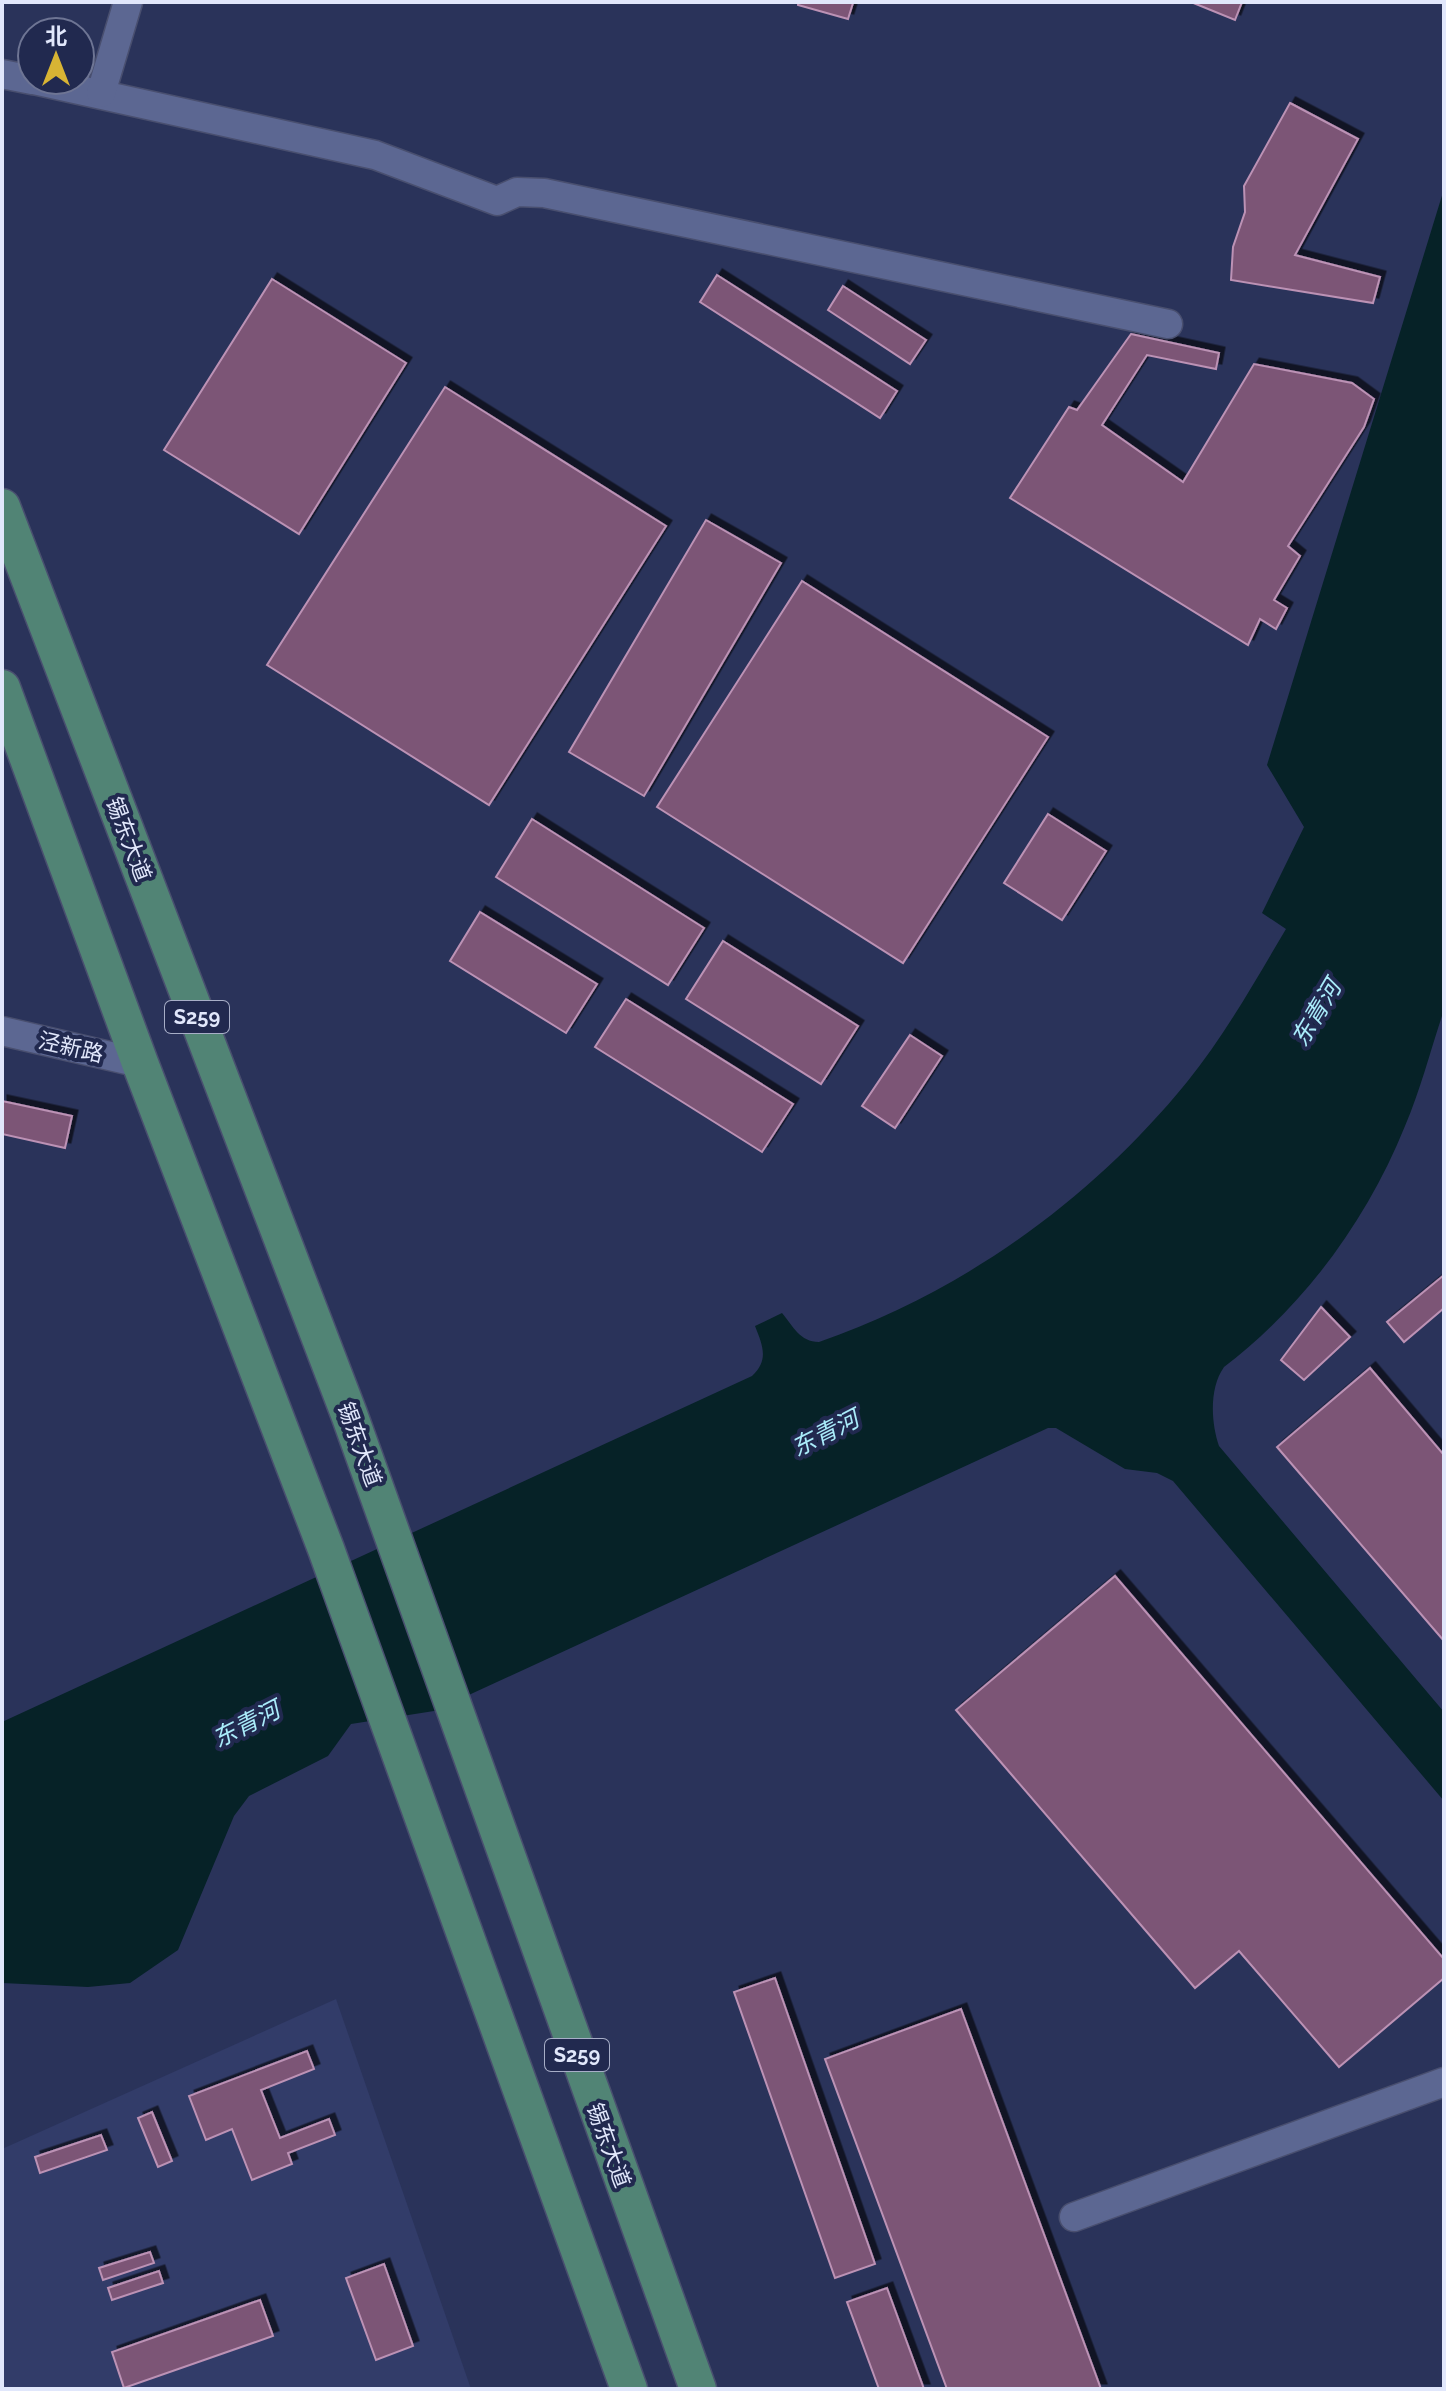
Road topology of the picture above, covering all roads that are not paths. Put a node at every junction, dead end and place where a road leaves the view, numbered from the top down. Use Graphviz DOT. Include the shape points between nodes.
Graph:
graph roads {
  1 [pos="128,2"];
  2 [pos="96,92"];
  3 [pos="101,93"];
  4 [pos="1168,324"];
  5 [pos="2,507"];
  6 [pos="2,688"];
  7 [pos="2,1031"];
  8 [pos="140,1063"];
  9 [pos="1444,2082"];
  10 [pos="1074,2217"];
  11 [pos="629,2389"];
  12 [pos="698,2389"];
  1 -- 3 [label="street"];
  2 -- 3 [label="street"];
  3 -- 4 [label="street" via="375,155 497,201 517,192 544,193"];
  5 -- 12 [label="main road, 锡东大道 / S259" via="344,1400"];
  6 -- 8 [label="main road, S259"];
  7 -- 8 [label="street, 泾新路"];
  8 -- 11 [label="main road, S259" via="326,1549"];
  9 -- 10 [label="street"];
}
